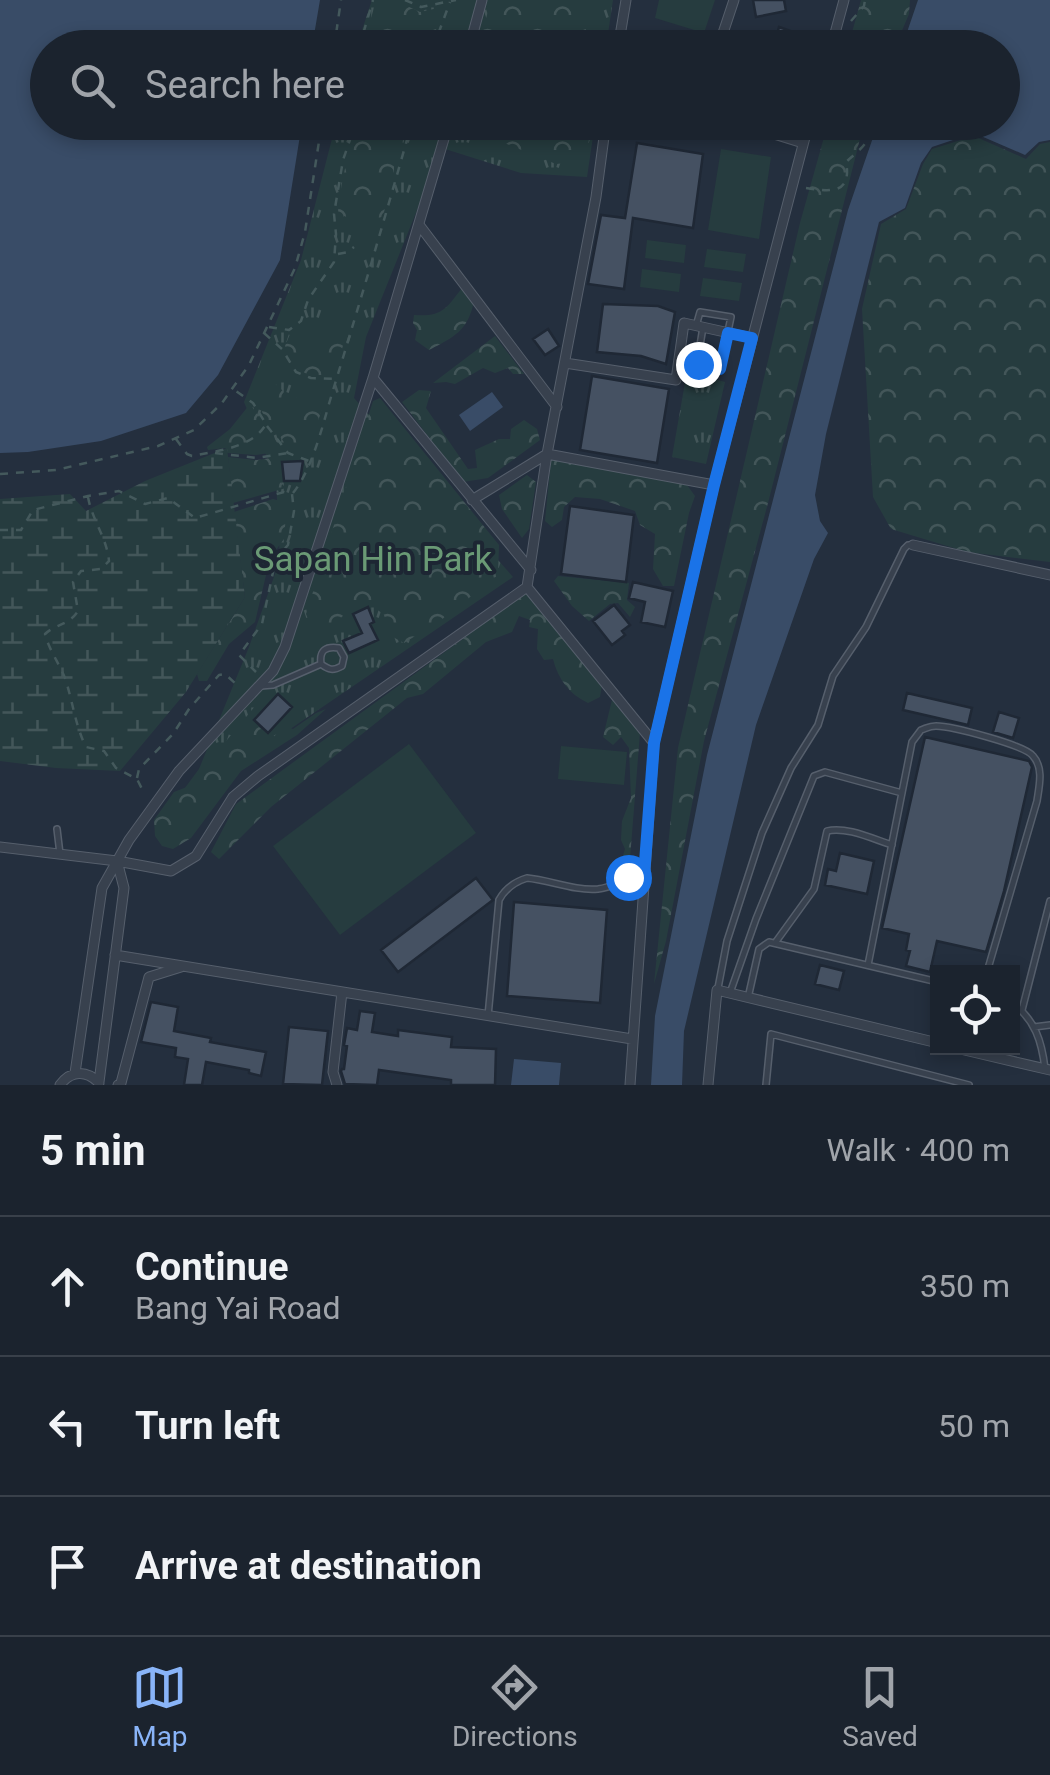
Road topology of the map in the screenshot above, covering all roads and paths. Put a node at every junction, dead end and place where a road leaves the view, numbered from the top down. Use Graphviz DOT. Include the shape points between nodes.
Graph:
graph roads {
  1 [pos="341,0"];
  2 [pos="373,0"];
  3 [pos="405,0"];
  4 [pos="482,0"];
  5 [pos="626,0"];
  6 [pos="734,0"];
  7 [pos="844,0"];
  8 [pos="865,0"];
  9 [pos="452,1"];
  10 [pos="851,21"];
  11 [pos="337,30"];
  12 [pos="364,30"];
  13 [pos="440,30"];
  14 [pos="474,30"];
  15 [pos="623,30"];
  16 [pos="724,30"];
  17 [pos="836,30"];
  18 [pos="319,140"];
  19 [pos="350,140"];
  20 [pos="407,140"];
  21 [pos="443,140"];
  22 [pos="604,140"];
  23 [pos="793,140"];
  24 [pos="804,140"];
  25 [pos="869,140"];
  26 [pos="803,143"];
  27 [pos="806,188"];
  28 [pos="420,226"];
  29 [pos="354,247"];
  30 [pos="335,255"];
  31 [pos="268,326"];
  32 [pos="700,326"];
  33 [pos="264,333"];
  34 [pos="728,333"];
  35 [pos="752,338"];
  36 [pos="679,360"];
  37 [pos="565,363"];
  38 [pos="698,364"];
  39 [pos="373,378"];
  40 [pos="336,379"];
  41 [pos="232,389"];
  42 [pos="556,407"];
  43 [pos="266,424"];
  44 [pos="175,438"];
  45 [pos="210,452"];
  46 [pos="288,453"];
  47 [pos="547,454"];
  48 [pos="309,462"];
  49 [pos="0,474"];
  50 [pos="714,485"];
  51 [pos="292,494"];
  52 [pos="88,496"];
  53 [pos="472,500"];
  54 [pos="0,530"];
  55 [pos="914,545"];
  56 [pos="531,570"];
  57 [pos="1050,575"];
  58 [pos="527,587"];
  59 [pos="321,664"];
  60 [pos="252,668"];
  61 [pos="236,685"];
  62 [pos="258,686"];
  63 [pos="654,743"];
  64 [pos="137,779"];
  65 [pos="143,792"];
  66 [pos="902,793"];
  67 [pos="57,829"];
  68 [pos="892,844"];
  69 [pos="0,847"];
  70 [pos="60,854"];
  71 [pos="117,861"];
  72 [pos="644,876"];
  73 [pos="1050,901"];
  74 [pos="775,942"];
  75 [pos="115,955"];
  76 [pos="990,965"];
  77 [pos="184,966"];
  78 [pos="868,966"];
  79 [pos="930,980"];
  80 [pos="717,990"];
  81 [pos="342,992"];
  82 [pos="730,993"];
  83 [pos="748,998"];
  84 [pos="1022,1010"];
  85 [pos="488,1016"];
  86 [pos="1050,1025"];
  87 [pos="1034,1027"];
  88 [pos="632,1039"];
  89 [pos="930,1041"];
  90 [pos="986,1055"];
  91 [pos="1047,1069"];
  92 [pos="75,1074"];
  93 [pos="933,1076"];
  94 [pos="100,1083"];
  95 [pos="60,1085"];
  96 [pos="118,1085"];
  97 [pos="337,1085"];
  98 [pos="630,1085"];
  99 [pos="708,1085"];
  100 [pos="766,1085"];
  101 [pos="931,1085"];
  102 [pos="969,1085"];
  1 -- 11 [label="path"];
  2 -- 12 [label="path"];
  3 -- 9 [label="path" via="421,6"];
  4 -- 14 [label="street"];
  5 -- 15 [label="street"];
  6 -- 16 [label="street"];
  7 -- 17 [label="street"];
  8 -- 10 [label="path"];
  9 -- 13 [label="path"];
  18 -- 31 [label="path" via="305,232"];
  19 -- 30 [label="path" via="334,214"];
  20 -- 40 [label="path"];
  21 -- 28 [label="street"];
  22 -- 37 [label="street"];
  23 -- 26 [label="street"];
  24 -- 26 [label="street"];
  25 -- 27 [label="path" via="846,162 845,185"];
  26 -- 35 [label="street"];
  28 -- 39 [label="street"];
  28 -- 42 [label="street"];
  29 -- 30 [label="path"];
  30 -- 31 [label="path" via="300,322 289,330"];
  31 -- 33 [label="path"];
  32 -- 34 [label="street"];
  32 -- 34 [label="lane" via="700,312 731,317"];
  32 -- 36 [label="street" via="684,323"];
  32 -- 38 [label="lane"];
  33 -- 40 [label="path" via="296,372"];
  33 -- 41 [label="path"];
  34 -- 35 [label="street"];
  34 -- 38 [label="lane" via="720,369"];
  35 -- 50 [label="street"];
  36 -- 37 [label="street" via="676,380"];
  36 -- 38 [label="lane"];
  37 -- 42 [label="street"];
  39 -- 53 [label="street"];
  39 -- 62 [label="street" via="286,647"];
  40 -- 48 [label="path"];
  41 -- 43 [label="path"];
  41 -- 44 [label="path" via="194,430"];
  42 -- 47 [label="street"];
  43 -- 45 [label="path" via="249,440"];
  43 -- 46 [label="path"];
  44 -- 45 [label="path" via="187,454"];
  44 -- 49 [label="path" via="56,470"];
  45 -- 46 [label="path" via="257,458"];
  46 -- 48 [label="path"];
  47 -- 50 [label="street"];
  47 -- 53 [label="street"];
  47 -- 56 [label="street"];
  48 -- 51 [label="path"];
  50 -- 63 [label="street"];
  51 -- 52 [label="path" via="195,518 168,498 145,504 119,490"];
  51 -- 60 [label="path" via="288,544 276,558 262,624 239,655"];
  52 -- 54 [label="path" via="33,510 21,530"];
  52 -- 64 [label="path" via="109,560 101,569 81,571 73,582 78,611 45,634 86,747 104,752"];
  53 -- 56 [label="street"];
  55 -- 57 [label="street"];
  55 -- 80 [label="lane" via="904,550 833,676 818,725 762,833"];
  56 -- 58 [label="street"];
  58 -- 63 [label="street"];
  58 -- 71 [label="street" via="258,776 233,797 196,856 172,870"];
  59 -- 59 [label="lane" via="328,670 342,666 339,648 323,650"];
  59 -- 62 [label="lane"];
  61 -- 64 [label="path" via="219,674"];
  62 -- 71 [label="street" via="179,771"];
  63 -- 72 [label="street"];
  64 -- 65 [label="path"];
  66 -- 68 [label="lane"];
  66 -- 76 [label="lane" via="914,737 930,727 983,736 1036,759 1037,801"];
  66 -- 82 [label="lane" via="826,772 814,776"];
  67 -- 70 [label="lane"];
  68 -- 74 [label="lane" via="828,831 814,889"];
  68 -- 78 [label="lane"];
  69 -- 70 [label="street"];
  70 -- 71 [label="street"];
  71 -- 75 [label="street" via="124,888"];
  71 -- 92 [label="street" via="102,888"];
  72 -- 85 [label="lane" via="588,889 527,878 503,892"];
  72 -- 88 [label="street"];
  73 -- 84 [label="lane"];
  74 -- 78 [label="lane"];
  74 -- 83 [label="lane" via="759,949"];
  75 -- 77 [label="street"];
  75 -- 94 [label="street"];
  77 -- 81 [label="street"];
  77 -- 96 [label="street" via="149,977"];
  78 -- 79 [label="lane"];
  80 -- 82 [label="street"];
  80 -- 99 [label="street"];
  81 -- 85 [label="street"];
  81 -- 97 [label="street"];
  82 -- 83 [label="street"];
  83 -- 89 [label="street"];
  84 -- 87 [label="lane"];
  85 -- 88 [label="street"];
  86 -- 87 [label="lane"];
  87 -- 91 [label="lane"];
  88 -- 98 [label="street"];
  90 -- 91 [label="street"];
  92 -- 94 [label="street"];
  92 -- 95 [label="street"];
  93 -- 100 [label="lane" via="770,1034"];
  93 -- 101 [label="lane"];
  93 -- 102 [label="lane"];
}
